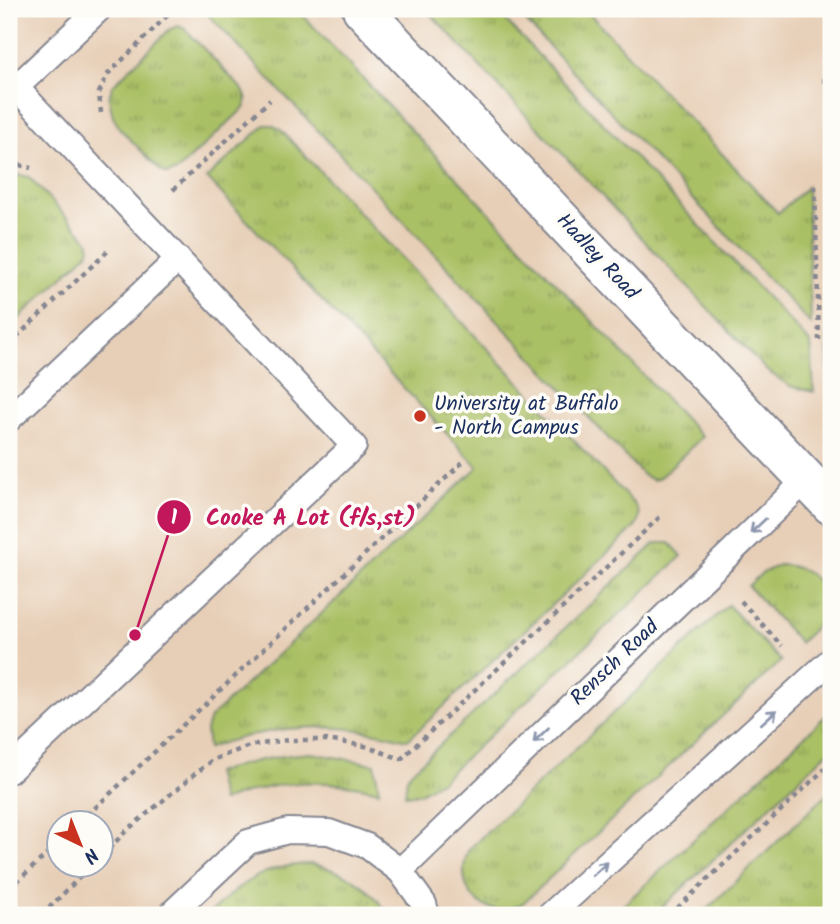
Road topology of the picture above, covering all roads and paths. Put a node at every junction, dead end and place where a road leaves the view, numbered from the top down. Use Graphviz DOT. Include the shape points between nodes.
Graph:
graph roads {
  1 [pos="99,9"];
  2 [pos="174,9"];
  3 [pos="362,9"];
  4 [pos="825,9"];
  5 [pos="831,12"];
  6 [pos="824,83"];
  7 [pos="11,87"];
  8 [pos="104,119"];
  9 [pos="181,183"];
  10 [pos="169,185"];
  11 [pos="815,186"];
  12 [pos="178,260"];
  13 [pos="819,340"];
  14 [pos="9,419"];
  15 [pos="464,461"];
  16 [pos="823,480"];
  17 [pos="661,516"];
  18 [pos="736,595"];
  19 [pos="784,648"];
  20 [pos="831,660"];
  21 [pos="831,764"];
  22 [pos="9,771"];
  23 [pos="95,808"];
  24 [pos="116,841"];
  25 [pos="46,855"];
  26 [pos="400,871"];
  27 [pos="79,878"];
  28 [pos="9,889"];
  29 [pos="42,915"];
  30 [pos="170,915"];
  31 [pos="427,915"];
  32 [pos="550,915"];
  33 [pos="670,915"];
  1 -- 7 [label="lane"];
  2 -- 8 [label="path" via="107,75 99,93"];
  3 -- 16 [label="street, Hadley Road"];
  4 -- 5 [label="path"];
  5 -- 6 [label="path"];
  7 -- 12 [label="lane"];
  9 -- 10 [label="path"];
  11 -- 13 [label="path"];
  12 -- 14 [label="lane"];
  12 -- 22 [label="lane" via="354,446"];
  15 -- 23 [label="path"];
  16 -- 26 [label="lane, Rensch Road, one-way"];
  17 -- 24 [label="path" via="401,759 365,746 326,740 249,746 212,760"];
  18 -- 19 [label="path"];
  32 -- 20 [label="lane, one-way"];
  21 -- 33 [label="path"];
  25 -- 28 [label="path"];
  26 -- 30 [label="lane" via="368,846 329,832 288,831 248,842"];
  26 -- 31 [label="lane"];
  27 -- 29 [label="path"];
}
